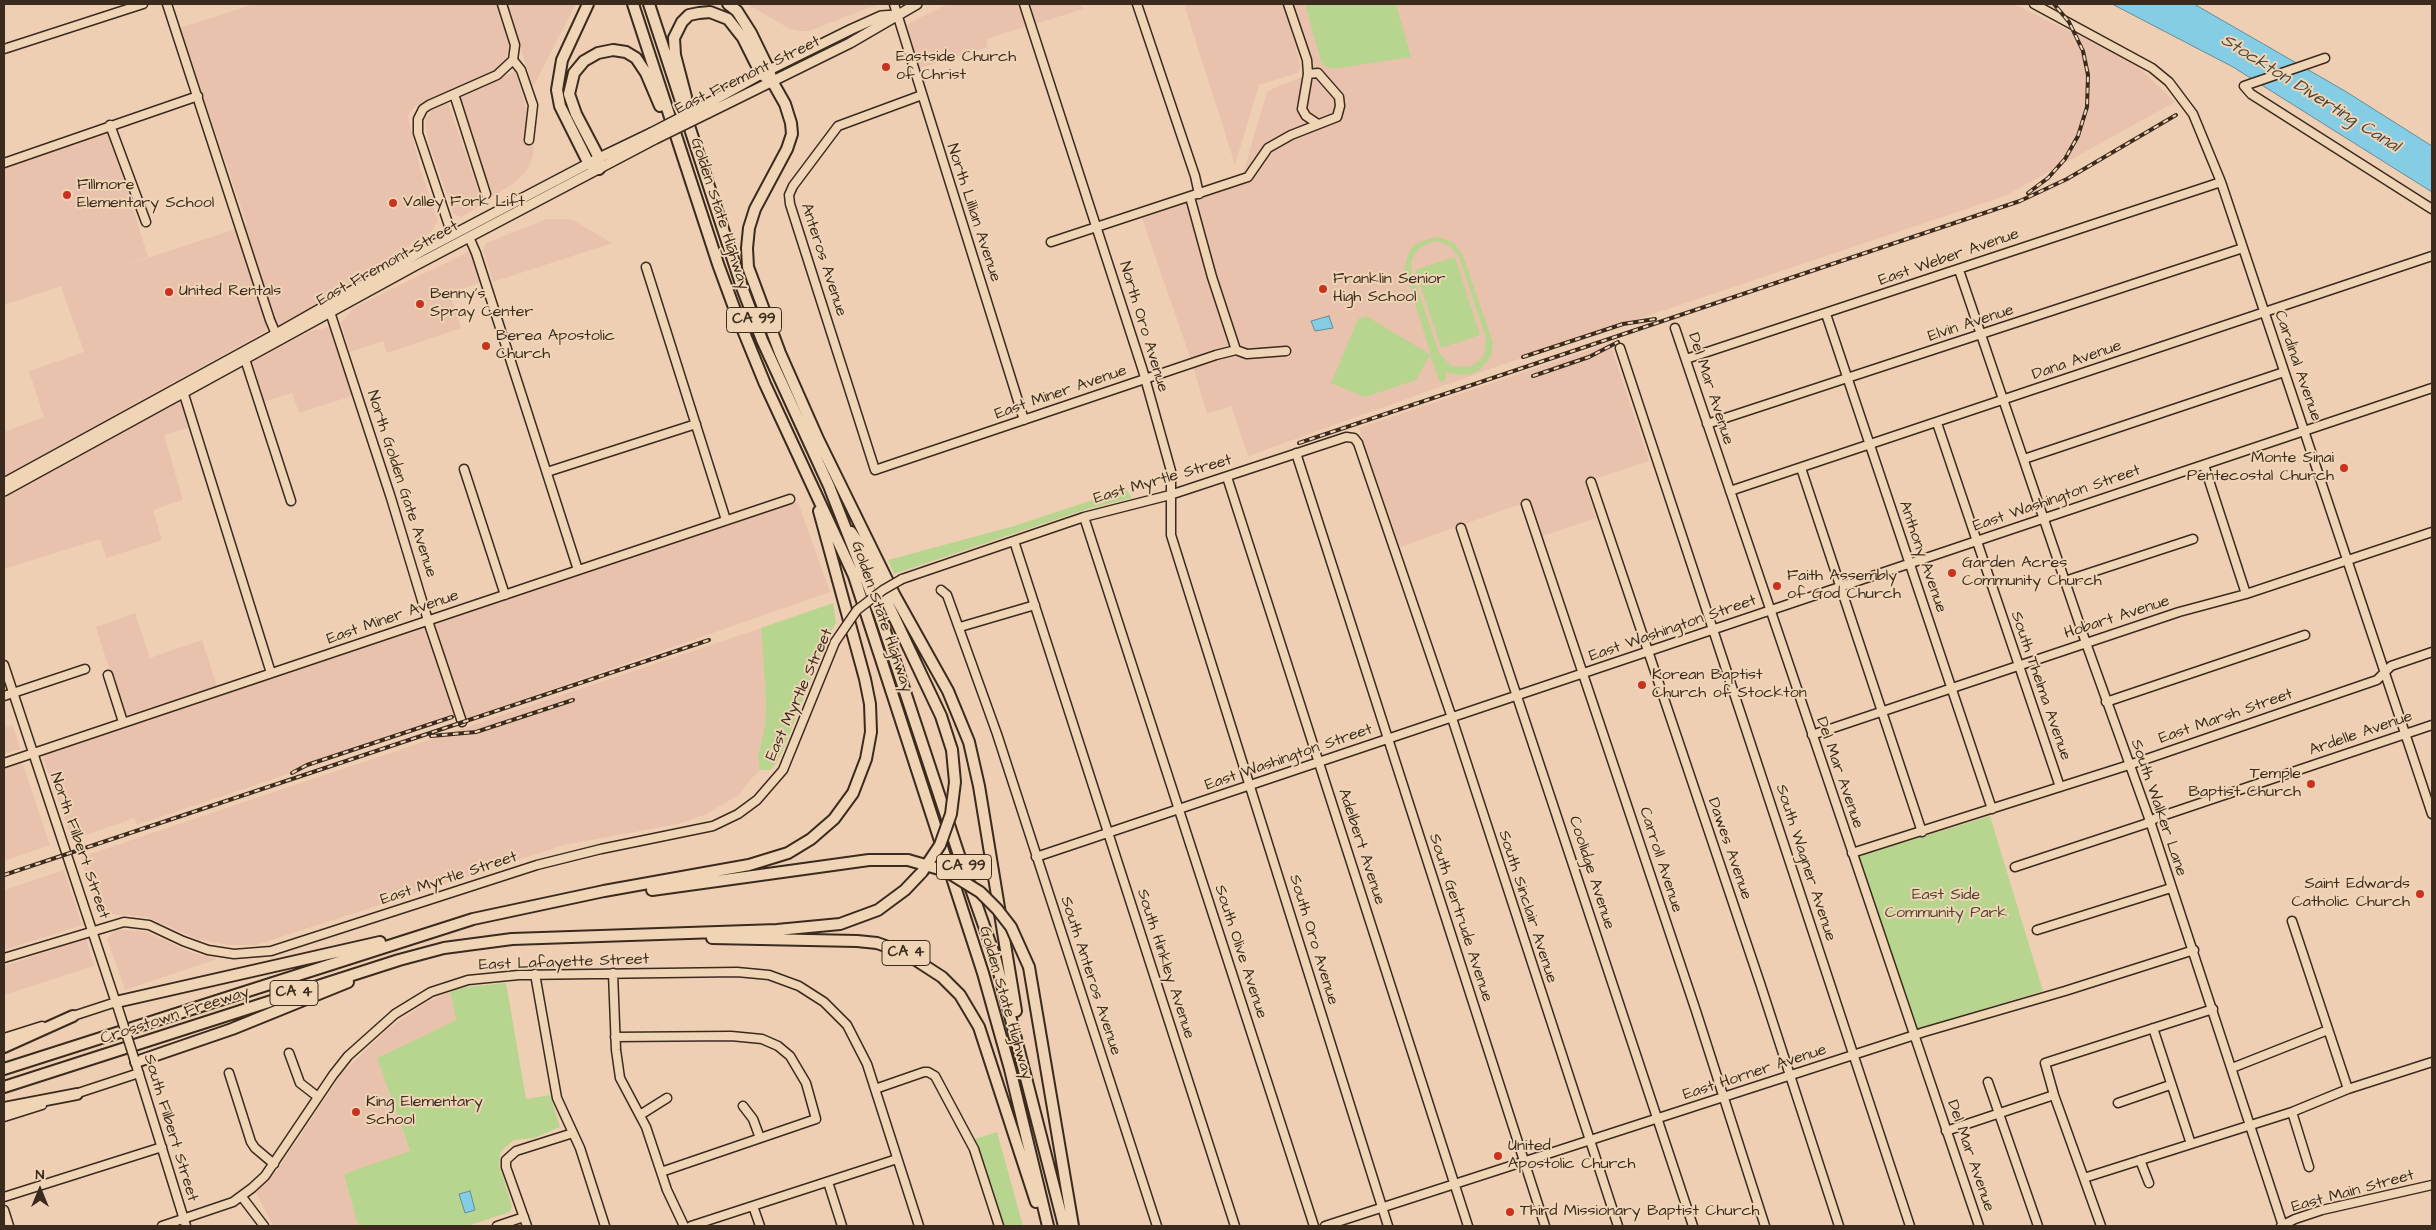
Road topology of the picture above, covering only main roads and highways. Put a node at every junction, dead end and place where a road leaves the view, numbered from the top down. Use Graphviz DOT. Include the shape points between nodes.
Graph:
graph roads {
  1 [pos="588,4"];
  2 [pos="634,4"];
  3 [pos="649,4"];
  4 [pos="728,4"];
  5 [pos="917,4"];
  6 [pos="767,75"];
  7 [pos="686,117"];
  8 [pos="654,136"];
  9 [pos="684,156"];
  10 [pos="599,158"];
  11 [pos="588,164"];
  12 [pos="599,169"];
  13 [pos="467,233"];
  14 [pos="277,338"];
  15 [pos="183,389"];
  16 [pos="4,483"];
  17 [pos="813,485"];
  18 [pos="4,491"];
  19 [pos="840,516"];
  20 [pos="554,902"];
  21 [pos="459,924"];
  22 [pos="592,937"];
  23 [pos="420,954"];
  24 [pos="117,1005"];
  25 [pos="73,1016"];
  26 [pos="1014,1026"];
  27 [pos="4,1047"];
  28 [pos="135,1060"];
  29 [pos="4,1070"];
  30 [pos="4,1086"];
  31 [pos="77,1094"];
  32 [pos="4,1108"];
  33 [pos="1043,1226"];
  34 [pos="1048,1226"];
  35 [pos="1064,1226"];
  36 [pos="1073,1226"];
  1 -- 11 [label="highway" via="562,60 557,90 560,106"];
  2 -- 9 [label="highway, Golden State Highway / CA 99"];
  3 -- 7 [label="highway, Golden State Highway / CA 99"];
  4 -- 6 [label="highway" via="745,22"];
  5 -- 6 [label="main road, East Fremont Street" via="850,42"];
  6 -- 7 [label="highway" via="728,19 710,12 689,15 674,38 688,107"];
  6 -- 8 [label="main road, East Fremont Street, bridge"];
  6 -- 26 [label="highway" via="790,115 792,134 755,209 749,228 748,267 780,353 818,439 895,596 948,691 969,742 1017,1019"];
  7 -- 19 [label="highway, Golden State Highway / CA 99" via="762,340"];
  8 -- 10 [label="main road, East Fremont Street"];
  8 -- 12 [label="main road, East Fremont Street"];
  9 -- 10 [label="highway" via="674,141 656,92 641,64 626,52 613,50 598,52 584,61 574,73 570,88 572,104"];
  9 -- 17 [label="highway, Golden State Highway / CA 99" via="718,264 747,340"];
  10 -- 11 [label="main road, East Fremont Street"];
  10 -- 12 [label="highway"];
  11 -- 12 [label="highway"];
  11 -- 13 [label="main road, East Fremont Street"];
  12 -- 13 [label="main road, East Fremont Street"];
  13 -- 14 [label="main road, East Fremont Street" via="330,312"];
  13 -- 14 [label="main road, East Fremont Street" via="452,235"];
  14 -- 15 [label="main road, East Fremont Street"];
  15 -- 16 [label="main road, East Fremont Street"];
  15 -- 18 [label="main road, East Fremont Street"];
  17 -- 20 [label="highway" via="870,704 869,746 862,772 850,797 818,834 776,858"];
  17 -- 34 [label="highway, Golden State Highway / CA 99" via="854,576 983,973 1008,1060"];
  19 -- 22 [label="highway, bridge" via="860,544 941,716 952,750 955,782 951,814 940,845 905,890 878,910 840,924 777,930"];
  19 -- 26 [label="highway, Golden State Highway / CA 99" via="880,616 996,957"];
  20 -- 21 [label="highway, Crosstown Freeway / CA 4"];
  20 -- 36 [label="highway, CA 4, bridge" via="869,860 908,860 946,871 980,892 1011,927 1029,966"];
  21 -- 24 [label="highway"];
  21 -- 29 [label="highway, Crosstown Freeway / CA 4"];
  22 -- 23 [label="highway, Crosstown Freeway / CA 4" via="488,941"];
  22 -- 33 [label="highway, CA 4" via="857,941 892,948 924,963 960,995 979,1027"];
  23 -- 28 [label="highway" via="232,1029"];
  23 -- 30 [label="highway, Crosstown Freeway / CA 4"];
  25 -- 27 [label="highway"];
  26 -- 35 [label="highway, Golden State Highway / CA 99"];
  31 -- 32 [label="highway"];
}
